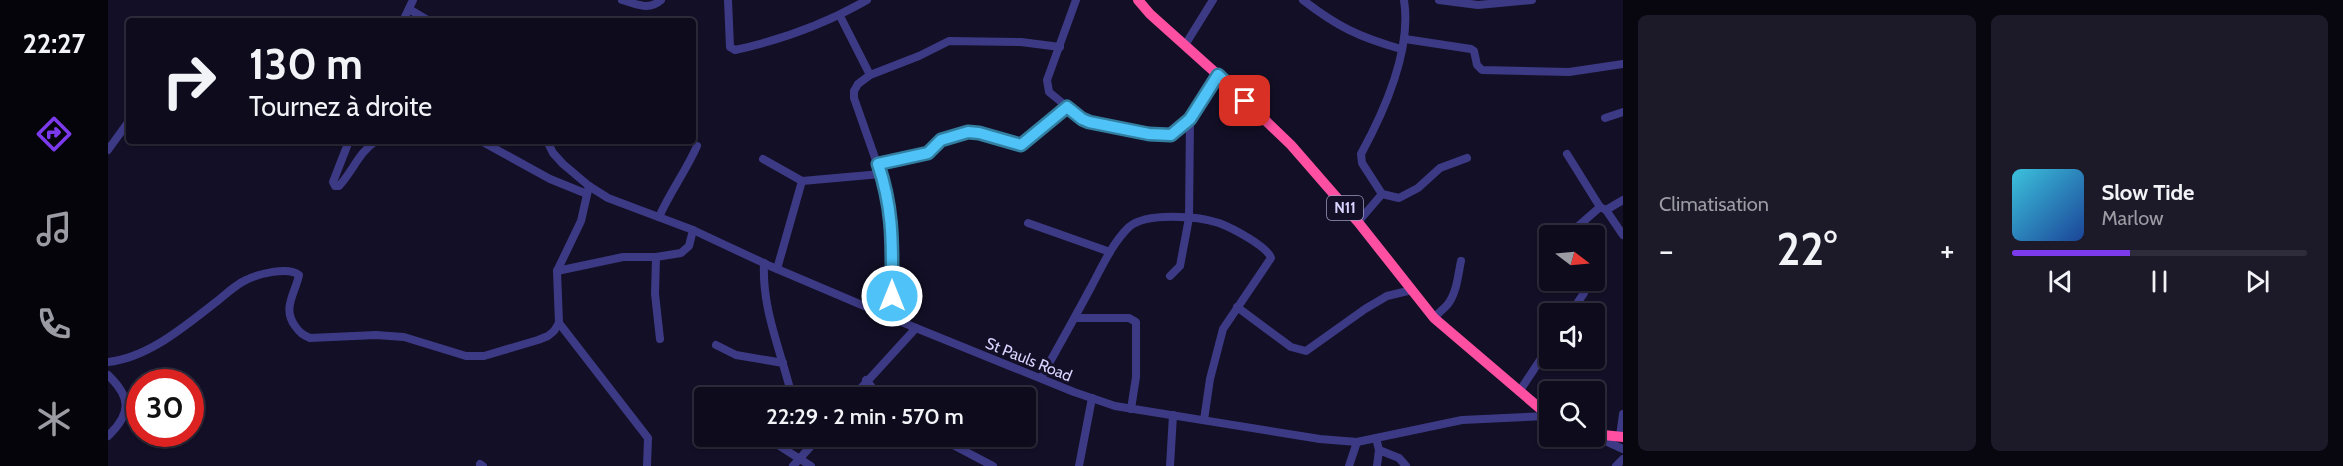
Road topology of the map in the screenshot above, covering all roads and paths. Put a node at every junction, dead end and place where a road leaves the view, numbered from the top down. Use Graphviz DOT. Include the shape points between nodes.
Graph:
graph roads {
  1 [pos="413,0"];
  2 [pos="622,0"];
  3 [pos="661,0"];
  4 [pos="728,0"];
  5 [pos="867,0"];
  6 [pos="1076,0"];
  7 [pos="1138,0"];
  8 [pos="1213,0"];
  9 [pos="1303,0"];
  10 [pos="1404,0"];
  11 [pos="1439,0"];
  12 [pos="1533,0"];
  13 [pos="409,9"];
  14 [pos="840,16"];
  15 [pos="404,18"];
  16 [pos="424,18"];
  17 [pos="1405,39"];
  18 [pos="1185,45"];
  19 [pos="1060,47"];
  20 [pos="1401,49"];
  21 [pos="1623,64"];
  22 [pos="870,75"];
  23 [pos="1218,75"];
  24 [pos="1067,107"];
  25 [pos="1623,112"];
  26 [pos="1605,118"];
  27 [pos="1190,119"];
  28 [pos="126,125"];
  29 [pos="348,144"];
  30 [pos="372,144"];
  31 [pos="486,144"];
  32 [pos="548,144"];
  33 [pos="697,146"];
  34 [pos="108,150"];
  35 [pos="1567,154"];
  36 [pos="1467,158"];
  37 [pos="763,159"];
  38 [pos="878,164"];
  39 [pos="881,174"];
  40 [pos="802,181"];
  41 [pos="588,190"];
  42 [pos="1382,194"];
  43 [pos="1623,200"];
  44 [pos="1603,209"];
  45 [pos="658,217"];
  46 [pos="1189,218"];
  47 [pos="1358,222"];
  48 [pos="1028,223"];
  49 [pos="1582,225"];
  50 [pos="693,230"];
  51 [pos="1623,235"];
  52 [pos="1110,252"];
  53 [pos="656,257"];
  54 [pos="1461,261"];
  55 [pos="764,263"];
  56 [pos="777,269"];
  57 [pos="557,271"];
  58 [pos="1170,276"];
  59 [pos="1412,290"];
  60 [pos="1584,293"];
  61 [pos="1577,303"];
  62 [pos="1237,307"];
  63 [pos="892,318"];
  64 [pos="1075,318"];
  65 [pos="1434,318"];
  66 [pos="559,323"];
  67 [pos="916,328"];
  68 [pos="660,339"];
  69 [pos="716,345"];
  70 [pos="1539,362"];
  71 [pos="108,363"];
  72 [pos="783,363"];
  73 [pos="108,375"];
  74 [pos="1041,378"];
  75 [pos="866,380"];
  76 [pos="789,387"];
  77 [pos="861,387"];
  78 [pos="872,387"];
  79 [pos="1519,392"];
  80 [pos="1092,398"];
  81 [pos="1131,409"];
  82 [pos="1539,409"];
  83 [pos="1623,414"];
  84 [pos="1173,415"];
  85 [pos="1539,417"];
  86 [pos="1204,420"];
  87 [pos="1605,435"];
  88 [pos="108,436"];
  89 [pos="1621,436"];
  90 [pos="1376,438"];
  91 [pos="1605,439"];
  92 [pos="1357,442"];
  93 [pos="782,447"];
  94 [pos="810,447"];
  95 [pos="957,447"];
  96 [pos="1623,449"];
  97 [pos="1379,450"];
  98 [pos="799,458"];
  99 [pos="1623,459"];
  100 [pos="647,466"];
  101 [pos="794,466"];
  102 [pos="811,466"];
  103 [pos="993,466"];
  104 [pos="1079,466"];
  105 [pos="1170,466"];
  106 [pos="1349,466"];
  107 [pos="1377,466"];
  108 [pos="1406,466"];
  109 [pos="1616,466"];
  1 -- 13 [label="street"];
  2 -- 3 [label="street" via="649,7"];
  4 -- 14 [label="street" via="730,47 735,50"];
  5 -- 14 [label="street"];
  6 -- 19 [label="street"];
  7 -- 18 [label="highway, N11"];
  8 -- 18 [label="street"];
  9 -- 20 [label="street" via="1346,30"];
  10 -- 17 [label="street"];
  11 -- 12 [label="street" via="1478,5"];
  13 -- 15 [label="street"];
  13 -- 16 [label="street"];
  14 -- 22 [label="street"];
  17 -- 20 [label="street"];
  17 -- 21 [label="street" via="1471,49 1482,70 1569,72"];
  18 -- 23 [label="highway, N11"];
  19 -- 22 [label="street" via="949,41"];
  19 -- 24 [label="street" via="1047,87"];
  20 -- 42 [label="street" via="1388,99 1361,154 1362,163"];
  22 -- 38 [label="street" via="858,84 854,98"];
  23 -- 27 [label="street"];
  23 -- 47 [label="highway, N11" via="1291,145"];
  24 -- 27 [label="street" via="1089,122 1149,134 1171,135"];
  24 -- 38 [label="street" via="1021,145 968,132 941,140 928,153"];
  25 -- 26 [label="street"];
  27 -- 46 [label="street"];
  28 -- 34 [label="street"];
  29 -- 30 [label="street" via="333,182 335,186 344,181 363,151"];
  31 -- 41 [label="street" via="550,179"];
  32 -- 41 [label="street, St Pauls Road"];
  33 -- 45 [label="street"];
  35 -- 44 [label="street"];
  36 -- 42 [label="street" via="1440,168 1418,188 1399,198"];
  37 -- 40 [label="street"];
  38 -- 39 [label="street"];
  39 -- 40 [label="street"];
  39 -- 63 [label="street" via="892,218"];
  40 -- 56 [label="street"];
  41 -- 45 [label="street, St Pauls Road"];
  41 -- 57 [label="street" via="580,221"];
  42 -- 47 [label="street"];
  43 -- 44 [label="street"];
  44 -- 49 [label="street"];
  44 -- 51 [label="street"];
  45 -- 50 [label="street, St Pauls Road"];
  46 -- 52 [label="street" via="1147,218 1130,226"];
  46 -- 58 [label="street" via="1180,266"];
  46 -- 62 [label="street" via="1220,223 1269,251 1269,263"];
  47 -- 59 [label="highway, N11"];
  48 -- 52 [label="street"];
  50 -- 53 [label="street" via="689,246 681,253"];
  50 -- 55 [label="street, St Pauls Road"];
  52 -- 64 [label="street"];
  53 -- 57 [label="street" via="623,257"];
  53 -- 68 [label="street"];
  54 -- 65 [label="street" via="1449,303"];
  55 -- 56 [label="street, St Pauls Road"];
  55 -- 72 [label="street" via="768,312"];
  56 -- 63 [label="street, St Pauls Road"];
  57 -- 66 [label="street"];
  59 -- 62 [label="street" via="1373,304 1306,351 1291,347"];
  59 -- 65 [label="highway, N11"];
  60 -- 61 [label="street"];
  62 -- 86 [label="street" via="1218,344"];
  63 -- 67 [label="street, St Pauls Road"];
  64 -- 74 [label="street"];
  64 -- 81 [label="street" via="1129,318 1136,322 1136,377"];
  65 -- 79 [label="highway, N11"];
  66 -- 71 [label="street" via="554,331 538,340 484,356 466,356 387,335 310,338 301,334 291,321 288,310 299,275 286,270 246,280 149,349"];
  66 -- 100 [label="street" via="648,438"];
  67 -- 74 [label="street, St Pauls Road"];
  67 -- 75 [label="street"];
  69 -- 72 [label="street" via="736,355"];
  70 -- 79 [label="street"];
  72 -- 76 [label="street"];
  73 -- 88 [label="street" via="127,400 126,409"];
  74 -- 80 [label="street, St Pauls Road"];
  75 -- 77 [label="street"];
  75 -- 78 [label="street"];
  79 -- 82 [label="highway, N11"];
  80 -- 81 [label="street, St Pauls Road"];
  80 -- 104 [label="street"];
  81 -- 84 [label="street, St Pauls Road"];
  83 -- 89 [label="street"];
  84 -- 86 [label="street, St Pauls Road"];
  84 -- 105 [label="street"];
  85 -- 90 [label="street, St Pauls Road" via="1462,420"];
  86 -- 92 [label="street, St Pauls Road"];
  87 -- 89 [label="highway"];
  90 -- 92 [label="street, St Pauls Road"];
  90 -- 97 [label="street"];
  91 -- 96 [label="street"];
  92 -- 106 [label="street"];
  93 -- 98 [label="street"];
  94 -- 98 [label="street"];
  95 -- 103 [label="street"];
  97 -- 107 [label="street"];
  97 -- 108 [label="street" via="1399,458"];
  98 -- 101 [label="street"];
  98 -- 102 [label="street"];
  99 -- 109 [label="street"];
}
